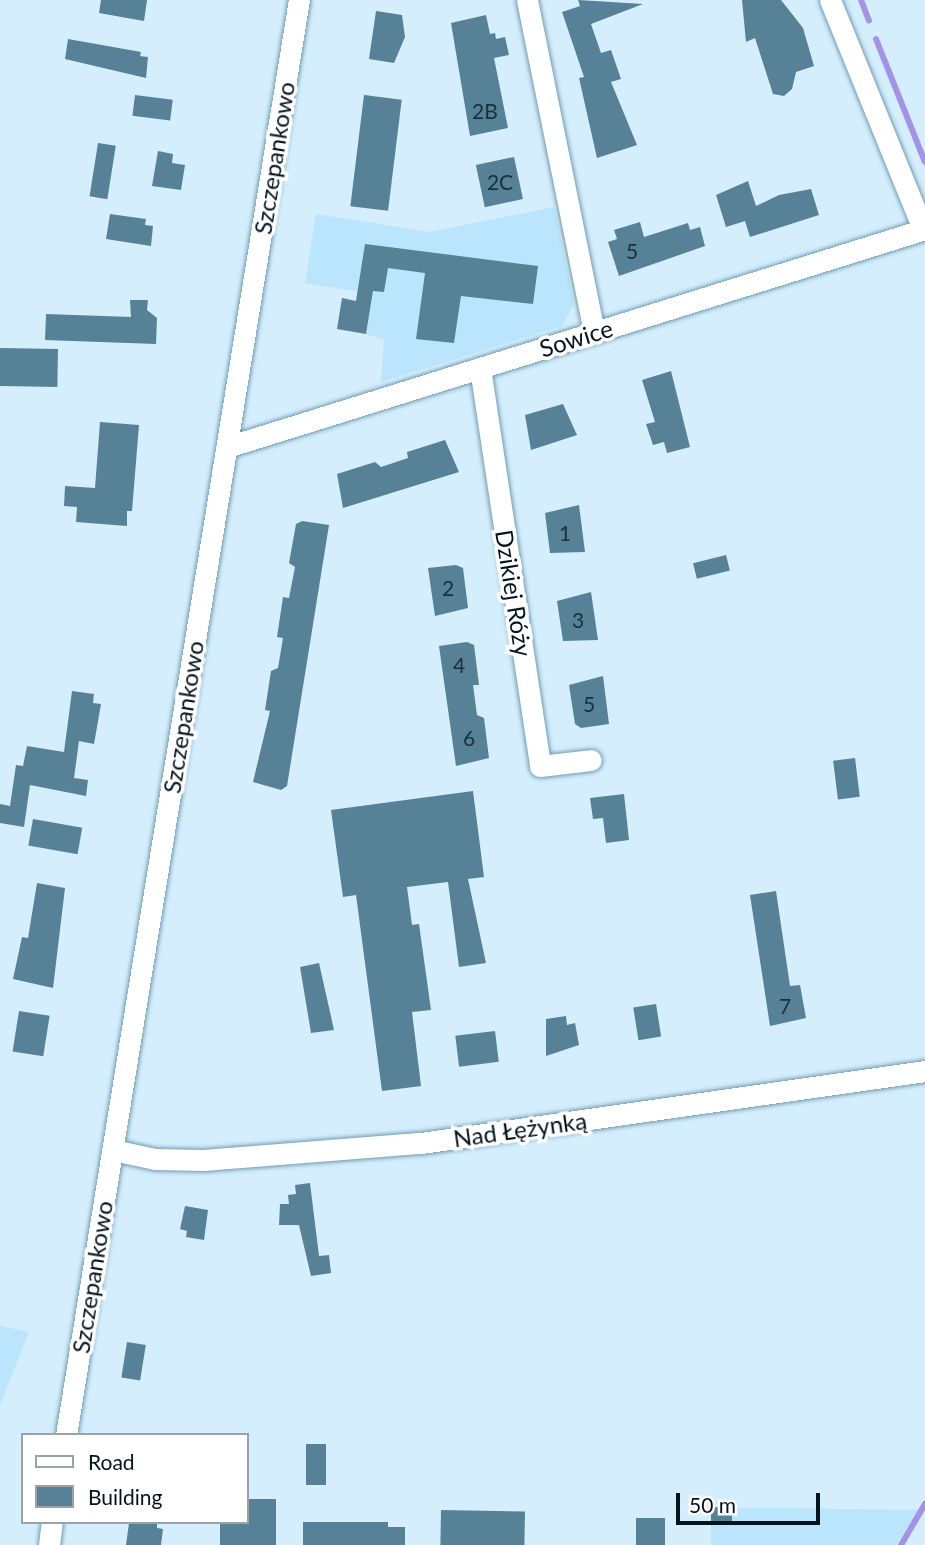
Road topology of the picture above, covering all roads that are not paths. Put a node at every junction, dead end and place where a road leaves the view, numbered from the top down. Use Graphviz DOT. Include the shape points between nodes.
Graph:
graph roads {
  1 [pos="299,0"];
  2 [pos="527,0"];
  3 [pos="830,0"];
  4 [pos="924,229"];
  5 [pos="594,332"];
  6 [pos="480,368"];
  7 [pos="227,447"];
  8 [pos="591,760"];
  9 [pos="925,1071"];
  10 [pos="113,1150"];
  11 [pos="66,1433"];
  12 [pos="52,1524"];
  13 [pos="49,1545"];
  1 -- 7 [label="street, Szczepankowo"];
  2 -- 5 [label="street"];
  3 -- 4 [label="street"];
  4 -- 5 [label="street, Sowice"];
  5 -- 6 [label="street, Sowice"];
  6 -- 7 [label="street, Sowice"];
  6 -- 8 [label="street, Dzikiej Róży" via="540,766"];
  7 -- 10 [label="street, Szczepankowo"];
  9 -- 10 [label="street, Nad Łężynką" via="421,1143 203,1160 155,1159"];
  10 -- 11 [label="street, Szczepankowo"];
  12 -- 13 [label="street"];
}
